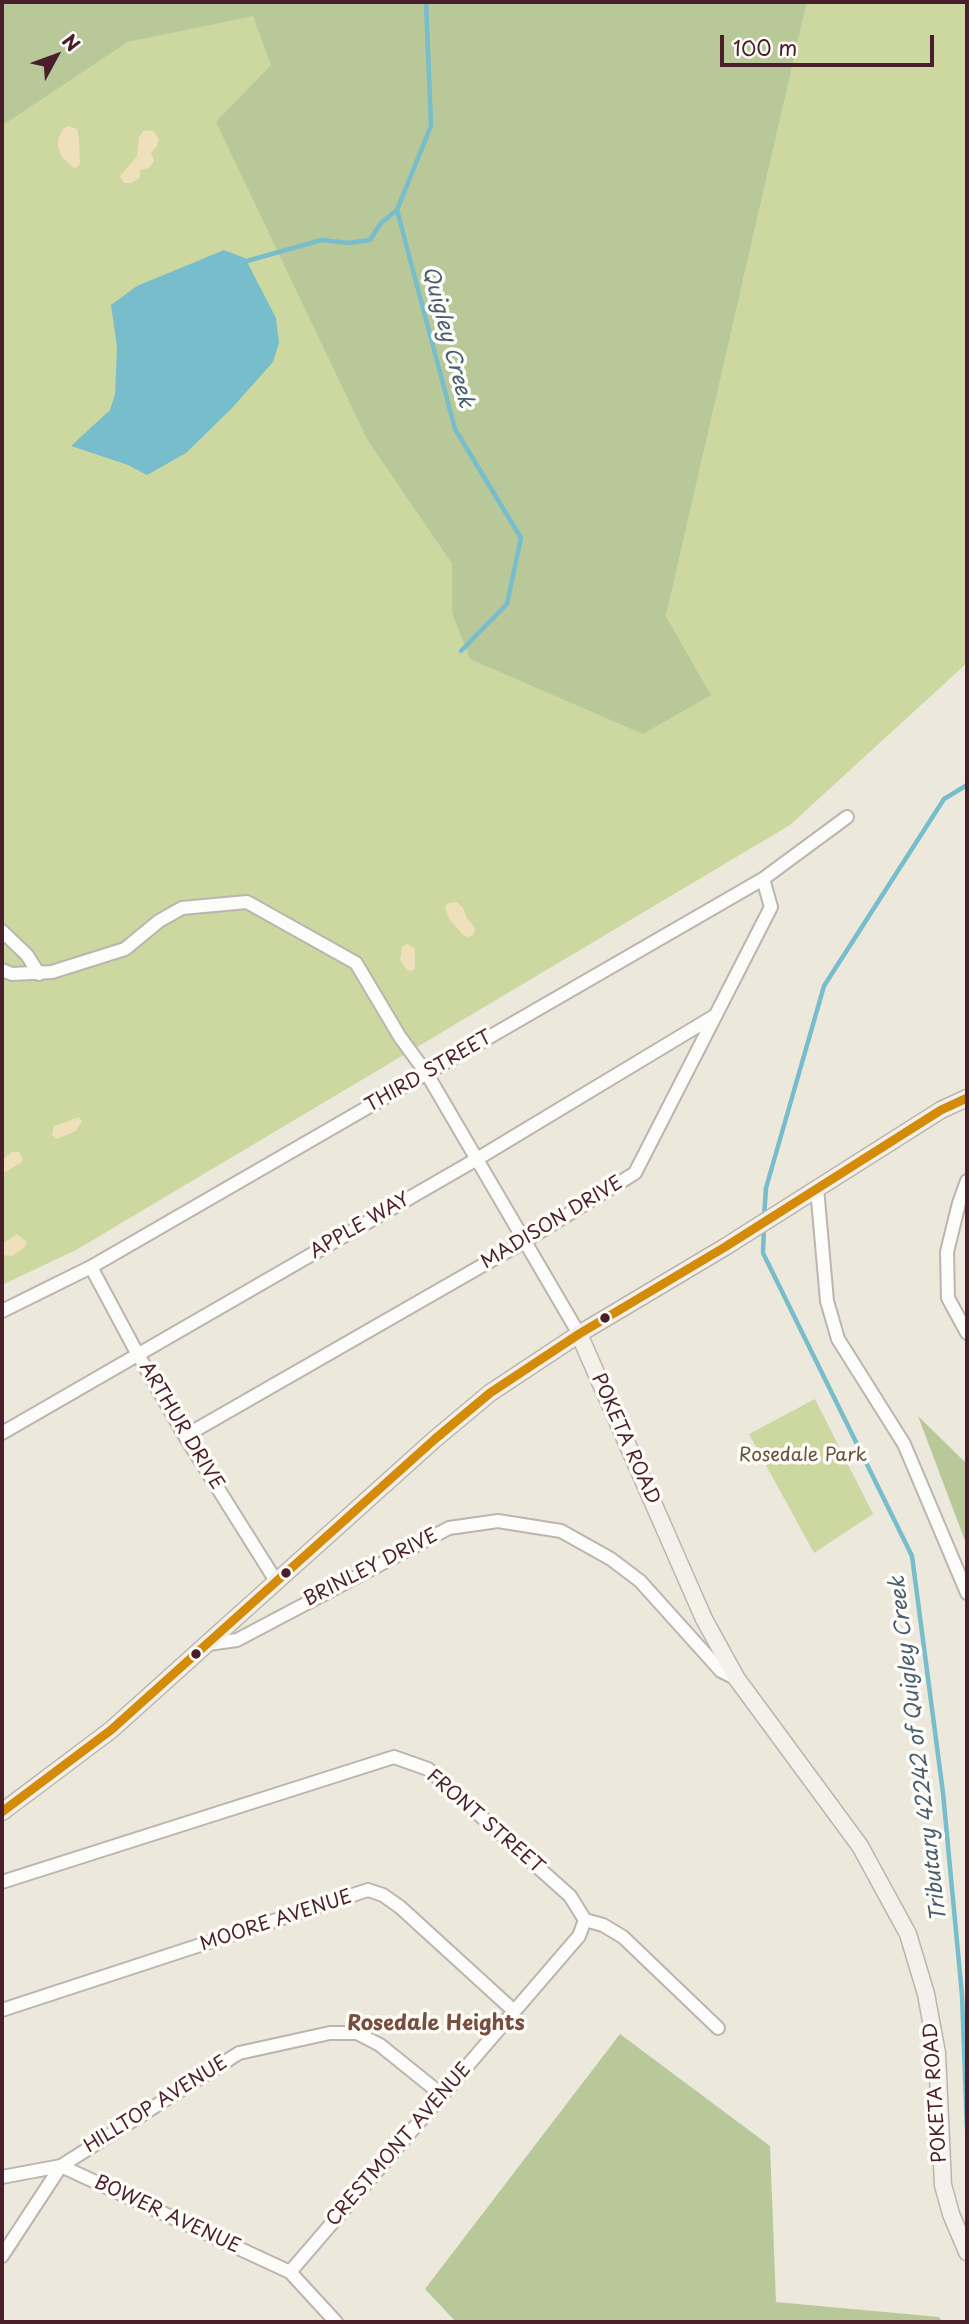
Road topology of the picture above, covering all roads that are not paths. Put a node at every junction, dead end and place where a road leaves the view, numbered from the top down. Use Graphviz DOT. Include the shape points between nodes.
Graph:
graph roads {
  1 [pos="847,817"];
  2 [pos="763,879"];
  3 [pos="2,931"];
  4 [pos="2,970"];
  5 [pos="39,974"];
  6 [pos="716,1015"];
  7 [pos="427,1074"];
  8 [pos="967,1098"];
  9 [pos="477,1158"];
  10 [pos="967,1181"];
  11 [pos="817,1188"];
  12 [pos="525,1241"];
  13 [pos="91,1268"];
  14 [pos="2,1311"];
  15 [pos="967,1333"];
  16 [pos="579,1334"];
  17 [pos="137,1353"];
  18 [pos="2,1433"];
  19 [pos="186,1436"];
  20 [pos="276,1581"];
  21 [pos="967,1593"];
  22 [pos="208,1644"];
  23 [pos="737,1679"];
  24 [pos="2,1812"];
  25 [pos="2,1882"];
  26 [pos="585,1920"];
  27 [pos="2,2010"];
  28 [pos="514,2011"];
  29 [pos="718,2028"];
  30 [pos="442,2095"];
  31 [pos="61,2166"];
  32 [pos="2,2177"];
  33 [pos="967,2252"];
  34 [pos="2,2256"];
  35 [pos="290,2272"];
  36 [pos="336,2322"];
  1 -- 2 [label="street, THIRD STREET"];
  2 -- 6 [label="street, MADISON DRIVE" via="771,907"];
  2 -- 7 [label="street, THIRD STREET"];
  3 -- 5 [label="street"];
  4 -- 5 [label="street, POKETA ROAD"];
  5 -- 7 [label="street, POKETA ROAD" via="125,949 183,908 247,902 356,963"];
  6 -- 9 [label="street, APPLE WAY"];
  6 -- 12 [label="street, MADISON DRIVE" via="635,1173"];
  7 -- 9 [label="street, POKETA ROAD"];
  7 -- 13 [label="street, THIRD STREET"];
  8 -- 11 [label="street"];
  9 -- 12 [label="street, POKETA ROAD"];
  9 -- 17 [label="street, APPLE WAY"];
  10 -- 15 [label="street" via="947,1252 948,1298"];
  11 -- 16 [label="street"];
  11 -- 21 [label="street" via="827,1301 838,1339 904,1444"];
  12 -- 16 [label="street, POKETA ROAD"];
  12 -- 19 [label="street, MADISON DRIVE"];
  13 -- 14 [label="street, THIRD STREET"];
  13 -- 17 [label="street, ARTHUR DRIVE"];
  16 -- 20 [label="street" via="490,1393"];
  16 -- 23 [label="street, POKETA ROAD" via="704,1619"];
  17 -- 18 [label="street, APPLE WAY"];
  17 -- 19 [label="street, ARTHUR DRIVE"];
  19 -- 20 [label="street, ARTHUR DRIVE"];
  20 -- 22 [label="street"];
  22 -- 23 [label="street, BRINLEY DRIVE" via="237,1640 449,1528 498,1521 561,1531 611,1559 640,1581 721,1671"];
  22 -- 24 [label="street" via="111,1730"];
  23 -- 33 [label="street, POKETA ROAD" via="860,1846 908,1934 937,2053 943,2185"];
  25 -- 26 [label="street, FRONT STREET" via="394,1756 428,1769 570,1896"];
  26 -- 28 [label="street, CRESTMONT AVENUE" via="579,1936"];
  26 -- 29 [label="street" via="623,1937"];
  27 -- 28 [label="street, MOORE AVENUE" via="368,1891 400,1907"];
  28 -- 30 [label="street, CRESTMONT AVENUE"];
  30 -- 31 [label="street, HILLTOP AVENUE" via="380,2045 357,2033 330,2033 239,2053"];
  30 -- 35 [label="street, CRESTMONT AVENUE"];
  31 -- 32 [label="street"];
  31 -- 34 [label="street"];
  31 -- 35 [label="street, BOWER AVENUE"];
  35 -- 36 [label="street"];
}
